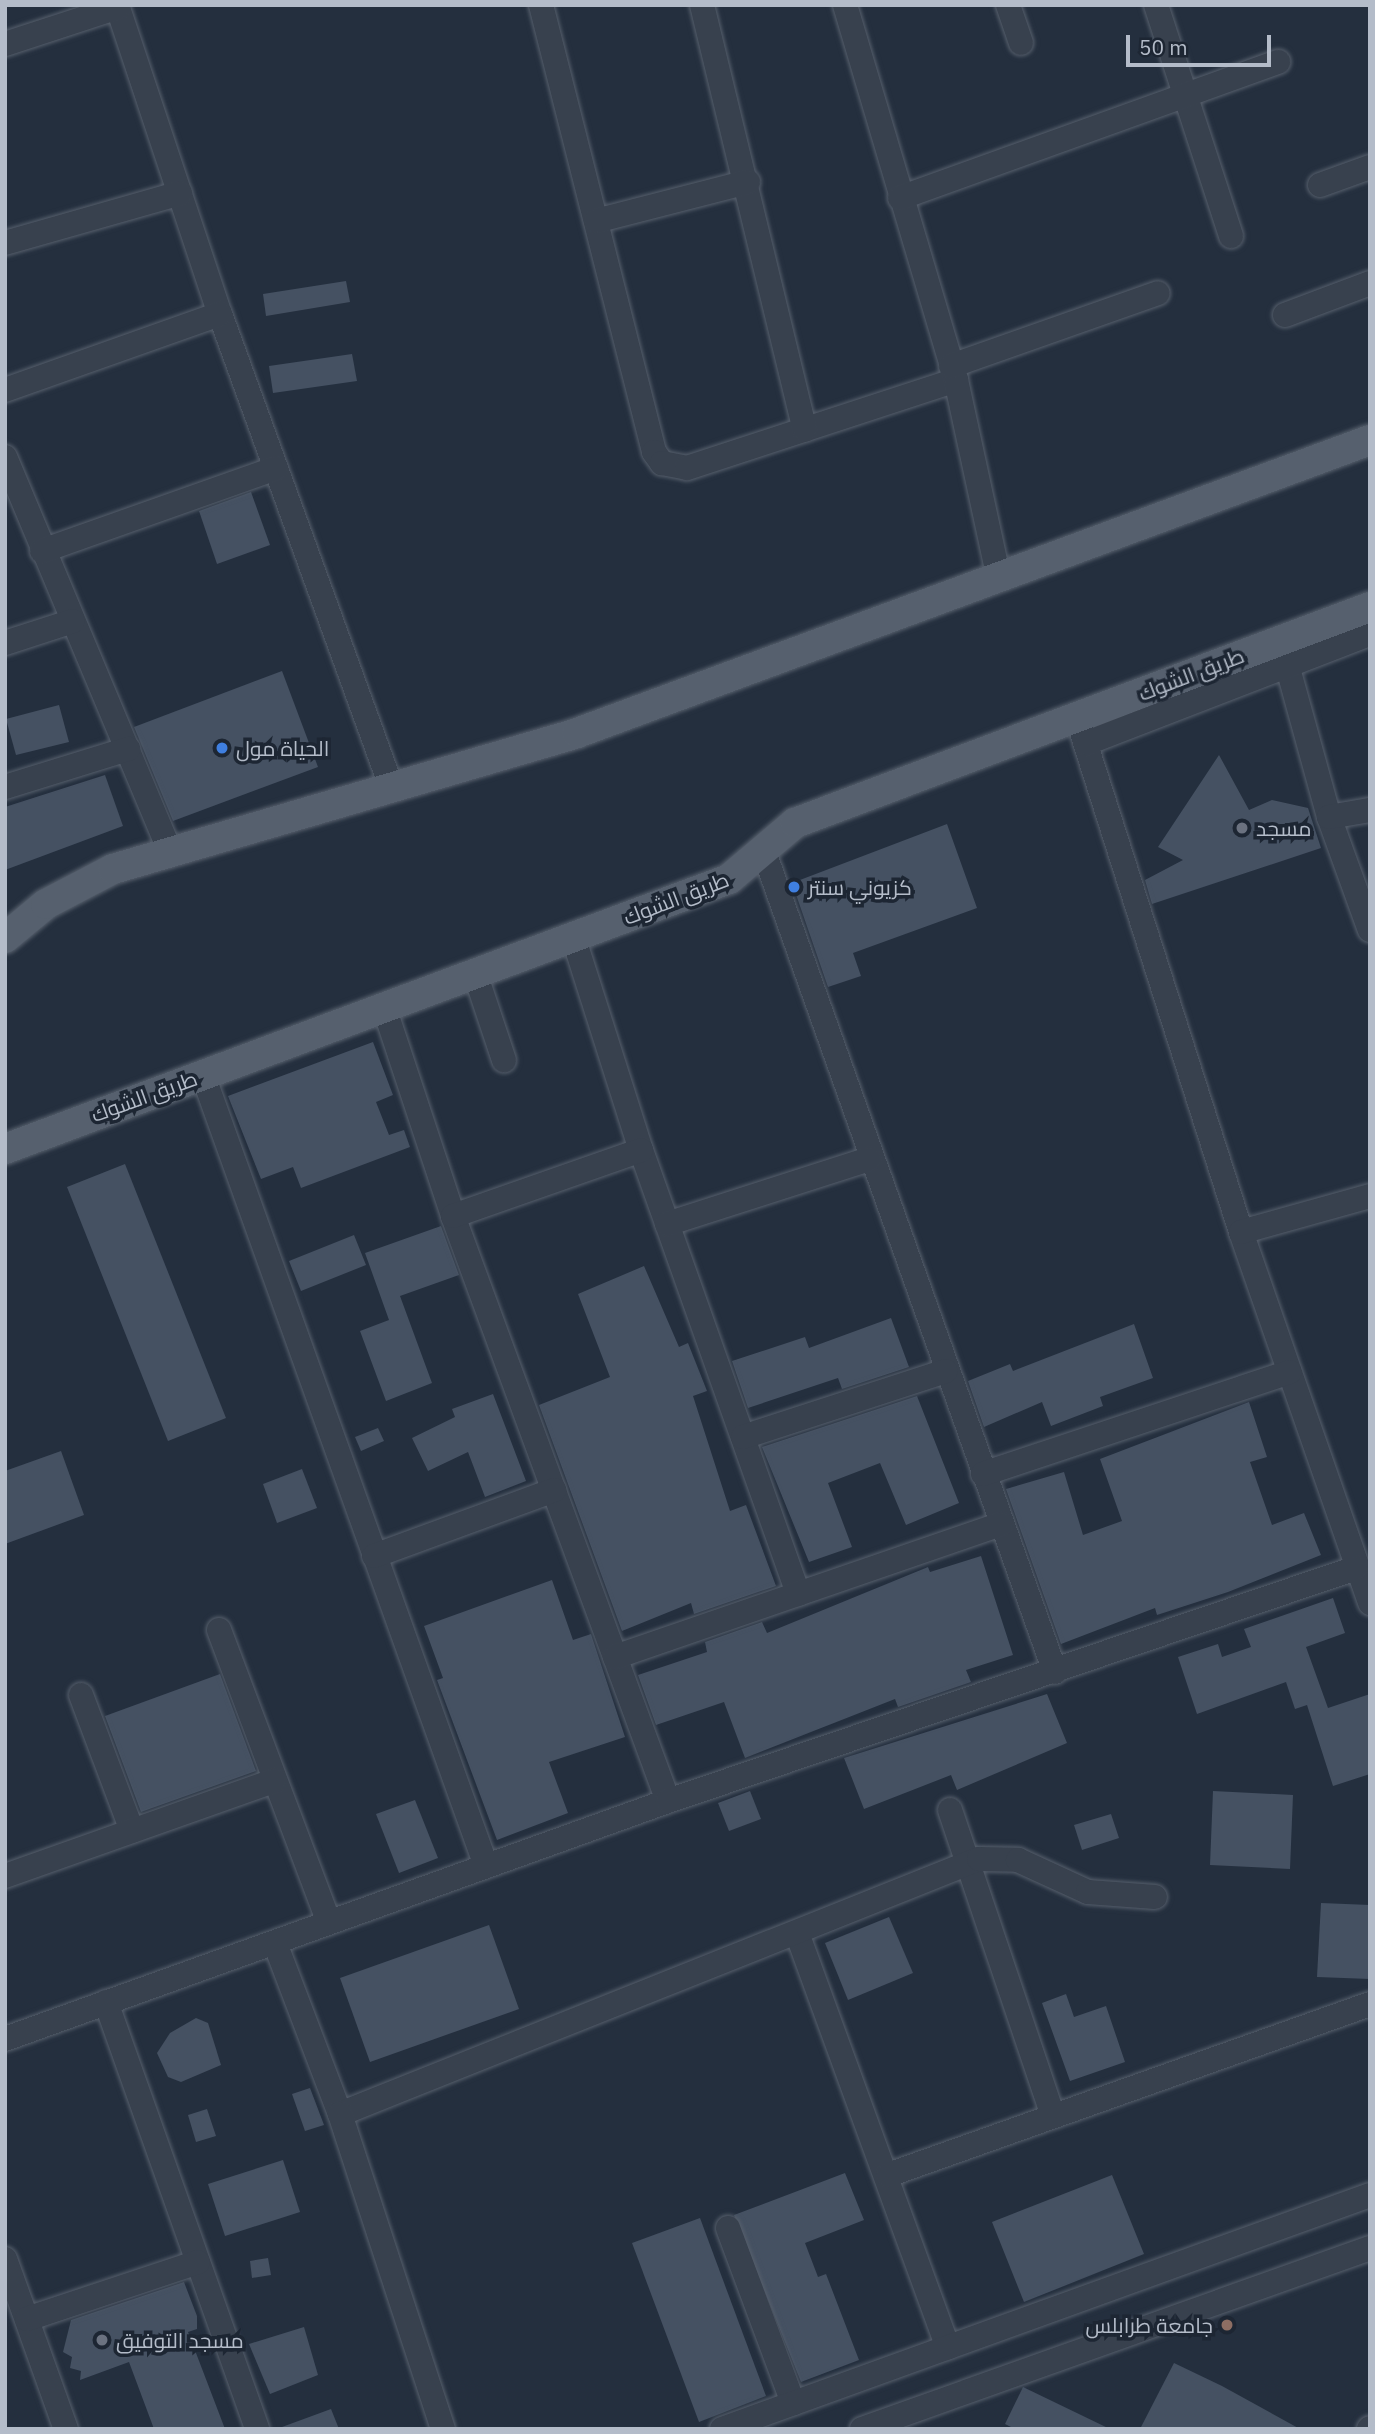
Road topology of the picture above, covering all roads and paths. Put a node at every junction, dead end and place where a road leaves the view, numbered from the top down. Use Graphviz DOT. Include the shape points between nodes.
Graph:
graph roads {
  1 [pos="541,5"];
  2 [pos="702,5"];
  3 [pos="845,5"];
  4 [pos="1008,5"];
  5 [pos="1156,5"];
  6 [pos="118,6"];
  7 [pos="1021,43"];
  8 [pos="5,44"];
  9 [pos="1278,62"];
  10 [pos="1184,95"];
  11 [pos="1370,167"];
  12 [pos="748,182"];
  13 [pos="1320,185"];
  14 [pos="180,193"];
  15 [pos="900,198"];
  16 [pos="596,221"];
  17 [pos="1231,236"];
  18 [pos="5,243"];
  19 [pos="1370,283"];
  20 [pos="1158,293"];
  21 [pos="220,314"];
  22 [pos="1285,315"];
  23 [pos="953,373"];
  24 [pos="5,390"];
  25 [pos="805,430"];
  26 [pos="1370,440"];
  27 [pos="7,467"];
  28 [pos="276,468"];
  29 [pos="41,551"];
  30 [pos="999,579"];
  31 [pos="1370,607"];
  32 [pos="72,621"];
  33 [pos="1370,634"];
  34 [pos="5,643"];
  35 [pos="1284,653"];
  36 [pos="1082,730"];
  37 [pos="128,749"];
  38 [pos="5,787"];
  39 [pos="392,789"];
  40 [pos="1370,810"];
  41 [pos="1329,817"];
  42 [pos="170,851"];
  43 [pos="764,852"];
  44 [pos="1370,930"];
  45 [pos="573,936"];
  46 [pos="5,938"];
  47 [pos="475,972"];
  48 [pos="384,1007"];
  49 [pos="504,1060"];
  50 [pos="203,1074"];
  51 [pos="5,1149"];
  52 [pos="641,1150"];
  53 [pos="869,1159"];
  54 [pos="1370,1196"];
  55 [pos="453,1216"];
  56 [pos="667,1224"];
  57 [pos="1241,1232"];
  58 [pos="946,1371"];
  59 [pos="1289,1372"];
  60 [pos="743,1437"];
  61 [pos="983,1474"];
  62 [pos="554,1490"];
  63 [pos="1001,1524"];
  64 [pos="374,1556"];
  65 [pos="1356,1567"];
  66 [pos="799,1594"];
  67 [pos="1370,1603"];
  68 [pos="219,1630"];
  69 [pos="615,1657"];
  70 [pos="1055,1672"];
  71 [pos="80,1695"];
  72 [pos="274,1781"];
  73 [pos="668,1801"];
  74 [pos="950,1810"];
  75 [pos="132,1830"];
  76 [pos="486,1866"];
  77 [pos="965,1868"];
  78 [pos="5,1876"];
  79 [pos="1156,1897"];
  80 [pos="329,1922"];
  81 [pos="797,1933"];
  82 [pos="275,1943"];
  83 [pos="106,2002"];
  84 [pos="1370,2004"];
  85 [pos="5,2039"];
  86 [pos="340,2114"];
  87 [pos="1053,2116"];
  88 [pos="888,2175"];
  89 [pos="1370,2195"];
  90 [pos="728,2228"];
  91 [pos="1370,2248"];
  92 [pos="5,2259"];
  93 [pos="198,2262"];
  94 [pos="27,2319"];
  95 [pos="948,2347"];
  96 [pos="793,2403"];
  97 [pos="66,2429"];
  98 [pos="257,2429"];
  99 [pos="443,2429"];
  100 [pos="722,2429"];
  101 [pos="862,2429"];
  1 -- 16 [label="street"];
  2 -- 12 [label="street"];
  3 -- 15 [label="street"];
  4 -- 7 [label="street"];
  5 -- 10 [label="street"];
  6 -- 8 [label="street"];
  6 -- 14 [label="street"];
  9 -- 10 [label="street"];
  10 -- 15 [label="street"];
  10 -- 17 [label="street"];
  11 -- 13 [label="street"];
  12 -- 16 [label="street"];
  12 -- 25 [label="street"];
  14 -- 18 [label="street"];
  14 -- 21 [label="street"];
  15 -- 23 [label="street"];
  16 -- 25 [label="street" via="654,452 662,463 687,468"];
  19 -- 22 [label="street"];
  20 -- 23 [label="street"];
  21 -- 24 [label="street"];
  21 -- 28 [label="street"];
  23 -- 25 [label="street"];
  23 -- 30 [label="street"];
  26 -- 30 [label="main road"];
  27 -- 29 [label="street"];
  28 -- 29 [label="street"];
  28 -- 39 [label="street"];
  29 -- 32 [label="street"];
  30 -- 39 [label="main road" via="577,733"];
  31 -- 35 [label="main road, طريق الشوك"];
  32 -- 34 [label="street"];
  32 -- 37 [label="street"];
  33 -- 35 [label="street"];
  35 -- 36 [label="main road, طريق الشوك"];
  35 -- 41 [label="street"];
  36 -- 43 [label="main road, طريق الشوك" via="795,823"];
  36 -- 57 [label="street"];
  37 -- 38 [label="street"];
  37 -- 42 [label="street"];
  39 -- 42 [label="main road"];
  40 -- 41 [label="street"];
  41 -- 44 [label="street"];
  42 -- 46 [label="main road" via="67,890"];
  43 -- 45 [label="main road, طريق الشوك" via="729,879"];
  43 -- 53 [label="street"];
  45 -- 47 [label="main road, طريق الشوك"];
  45 -- 52 [label="street"];
  47 -- 48 [label="main road, طريق الشوك"];
  47 -- 49 [label="street"];
  48 -- 50 [label="main road, طريق الشوك"];
  48 -- 55 [label="street"];
  50 -- 51 [label="main road, طريق الشوك"];
  50 -- 64 [label="street"];
  52 -- 55 [label="street"];
  52 -- 56 [label="street"];
  53 -- 56 [label="street"];
  53 -- 58 [label="street"];
  54 -- 57 [label="street"];
  55 -- 62 [label="street"];
  56 -- 60 [label="street"];
  57 -- 59 [label="street"];
  58 -- 60 [label="street"];
  58 -- 61 [label="street"];
  59 -- 61 [label="street"];
  59 -- 65 [label="street"];
  60 -- 66 [label="street"];
  61 -- 63 [label="street"];
  62 -- 64 [label="street"];
  62 -- 69 [label="street"];
  63 -- 66 [label="street"];
  63 -- 70 [label="street"];
  64 -- 76 [label="street"];
  65 -- 67 [label="street"];
  65 -- 70 [label="street"];
  66 -- 69 [label="street"];
  68 -- 72 [label="street"];
  69 -- 73 [label="street"];
  70 -- 73 [label="street"];
  71 -- 75 [label="street"];
  72 -- 75 [label="street"];
  72 -- 80 [label="street"];
  73 -- 76 [label="street"];
  74 -- 77 [label="street"];
  75 -- 78 [label="street"];
  76 -- 80 [label="street"];
  77 -- 79 [label="street" via="979,1860 1017,1860 1088,1892"];
  77 -- 81 [label="street"];
  77 -- 87 [label="street"];
  80 -- 82 [label="street"];
  81 -- 86 [label="street"];
  81 -- 88 [label="street"];
  82 -- 83 [label="street"];
  82 -- 86 [label="street"];
  83 -- 85 [label="street"];
  83 -- 93 [label="street"];
  84 -- 87 [label="street"];
  86 -- 99 [label="street"];
  87 -- 88 [label="street"];
  88 -- 95 [label="street"];
  89 -- 95 [label="street"];
  90 -- 96 [label="street"];
  91 -- 101 [label="street"];
  92 -- 94 [label="street"];
  93 -- 94 [label="street"];
  93 -- 98 [label="street"];
  94 -- 97 [label="street"];
  95 -- 96 [label="street"];
  96 -- 100 [label="street"];
}
